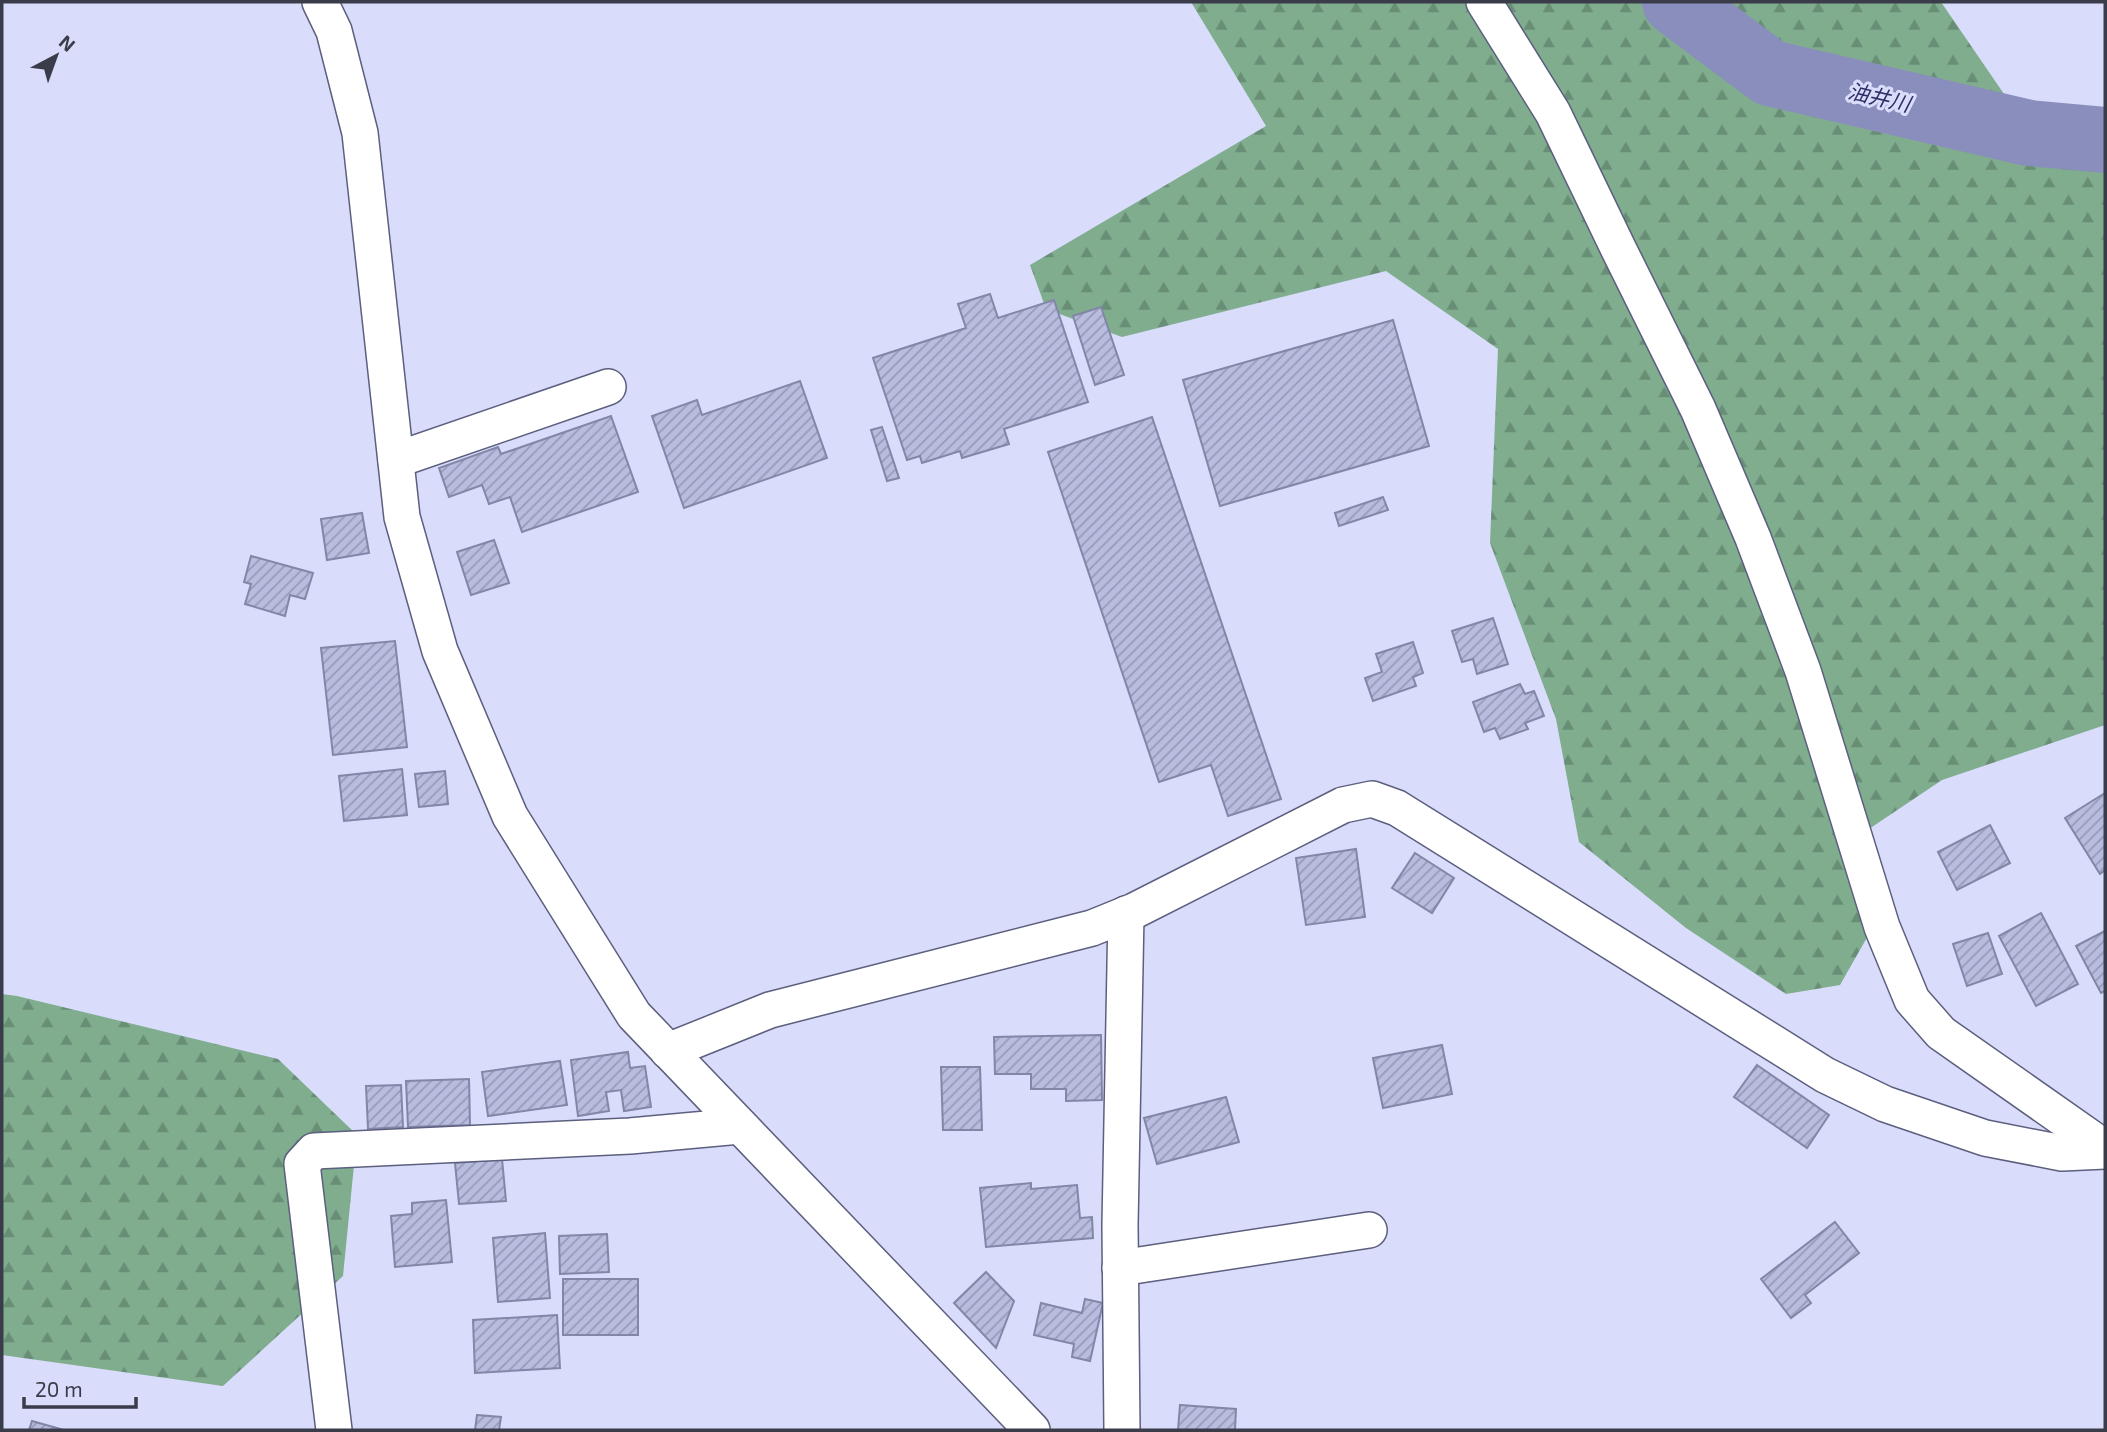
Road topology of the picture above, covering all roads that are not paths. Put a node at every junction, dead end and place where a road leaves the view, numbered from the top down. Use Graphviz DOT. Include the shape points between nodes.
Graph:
graph roads {
  1 [pos="320,2"];
  2 [pos="1485,2"];
  3 [pos="608,387"];
  4 [pos="396,460"];
  5 [pos="1126,914"];
  6 [pos="668,1051"];
  7 [pos="740,1126"];
  8 [pos="2105,1150"];
  9 [pos="1369,1230"];
  10 [pos="1120,1268"];
  11 [pos="334,1430"];
  12 [pos="1032,1430"];
  13 [pos="1122,1430"];
  1 -- 4 [label="street" via="334,31 360,133"];
  2 -- 8 [label="street" via="1553,113 1698,409 1753,538 1802,671 1882,927 1912,1000 1941,1033"];
  3 -- 4 [label="street"];
  4 -- 6 [label="street" via="402,517 440,651 510,816 634,1016"];
  5 -- 6 [label="street" via="1092,928 769,1010"];
  5 -- 8 [label="street" via="1343,806 1372,799 1397,808 1825,1075 1885,1104 1985,1138 2062,1153"];
  5 -- 10 [label="street"];
  6 -- 7 [label="street"];
  7 -- 11 [label="street" via="630,1136 314,1151 302,1164"];
  7 -- 12 [label="street"];
  9 -- 10 [label="street"];
  10 -- 13 [label="street"];
}
